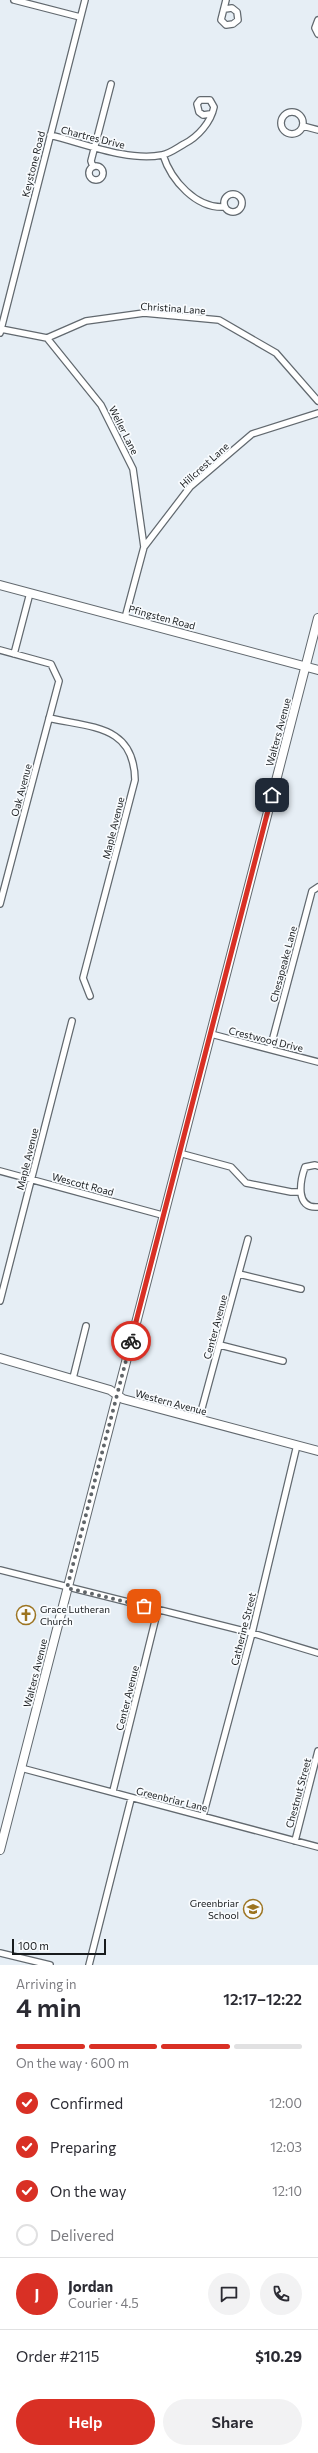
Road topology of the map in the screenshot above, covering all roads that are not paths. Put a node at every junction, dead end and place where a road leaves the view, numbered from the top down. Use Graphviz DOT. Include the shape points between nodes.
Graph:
graph roads {
  1 [pos="14,0"];
  2 [pos="84,0"];
  3 [pos="226,0"];
  4 [pos="225,10"];
  5 [pos="80,17"];
  6 [pos="318,20"];
  7 [pos="318,34"];
  8 [pos="111,84"];
  9 [pos="210,114"];
  10 [pos="303,126"];
  11 [pos="318,130"];
  12 [pos="50,135"];
  13 [pos="95,146"];
  14 [pos="163,155"];
  15 [pos="93,167"];
  16 [pos="225,207"];
  17 [pos="0,331"];
  18 [pos="47,338"];
  19 [pos="318,401"];
  20 [pos="318,413"];
  21 [pos="144,548"];
  22 [pos="0,584"];
  23 [pos="30,593"];
  24 [pos="125,618"];
  25 [pos="318,618"];
  26 [pos="0,650"];
  27 [pos="14,654"];
  28 [pos="306,667"];
  29 [pos="318,670"];
  30 [pos="49,718"];
  31 [pos="318,887"];
  32 [pos="0,904"];
  33 [pos="90,996"];
  34 [pos="72,1020"];
  35 [pos="211,1034"];
  36 [pos="270,1049"];
  37 [pos="318,1062"];
  38 [pos="179,1153"];
  39 [pos="318,1166"];
  40 [pos="0,1171"];
  41 [pos="31,1180"];
  42 [pos="300,1192"];
  43 [pos="318,1207"];
  44 [pos="162,1215"];
  45 [pos="248,1239"];
  46 [pos="239,1274"];
  47 [pos="301,1289"];
  48 [pos="0,1301"];
  49 [pos="86,1326"];
  50 [pos="220,1345"];
  51 [pos="0,1358"];
  52 [pos="282,1361"];
  53 [pos="73,1378"];
  54 [pos="117,1394"];
  55 [pos="199,1419"];
  56 [pos="297,1445"];
  57 [pos="318,1451"];
  58 [pos="0,1570"];
  59 [pos="67,1588"];
  60 [pos="158,1609"];
  61 [pos="252,1634"];
  62 [pos="318,1653"];
  63 [pos="318,1751"];
  64 [pos="21,1768"];
  65 [pos="113,1791"];
  66 [pos="131,1799"];
  67 [pos="204,1816"];
  68 [pos="294,1840"];
  69 [pos="318,1847"];
  70 [pos="0,1850"];
  71 [pos="0,1952"];
  72 [pos="50,1965"];
  73 [pos="89,1965"];
  1 -- 5 [label="street"];
  2 -- 5 [label="street, Keystone Road"];
  3 -- 4 [label="street"];
  5 -- 12 [label="street, Keystone Road"];
  6 -- 7 [label="street" via="315,28"];
  8 -- 13 [label="street"];
  9 -- 14 [label="street" via="196,136"];
  10 -- 11 [label="street"];
  12 -- 13 [label="street, Chartres Drive"];
  12 -- 17 [label="street, Keystone Road"];
  13 -- 14 [label="street, Chartres Drive" via="122,154"];
  13 -- 15 [label="street" via="91,161"];
  14 -- 16 [label="street" via="176,180 189,194 204,204 216,208"];
  17 -- 18 [label="street"];
  18 -- 19 [label="street, Christina Lane" via="86,321 144,313 219,320 276,353"];
  18 -- 21 [label="street, Weller Lane" via="101,405 133,469"];
  20 -- 21 [label="street, Hillcrest Lane" via="252,434 190,488"];
  21 -- 24 [label="street, Hillcrest Lane"];
  22 -- 23 [label="street, Pfingsten Road"];
  23 -- 24 [label="street, Pfingsten Road"];
  23 -- 27 [label="street"];
  24 -- 28 [label="street, Pfingsten Road"];
  25 -- 28 [label="street, Walters Avenue"];
  26 -- 27 [label="street"];
  27 -- 30 [label="street, Oak Avenue" via="51,664 59,681"];
  28 -- 29 [label="street, Pfingsten Road"];
  28 -- 35 [label="street, Walters Avenue"];
  30 -- 32 [label="street, Oak Avenue"];
  30 -- 33 [label="street, Maple Avenue" via="110,732 123,742 131,753 134,765 135,780 83,978"];
  31 -- 36 [label="street, Chesapeake Lane" via="312,891"];
  34 -- 41 [label="street, Maple Avenue"];
  35 -- 36 [label="street, Crestwood Drive"];
  35 -- 38 [label="street, Walters Avenue"];
  36 -- 37 [label="street, Crestwood Drive"];
  38 -- 42 [label="street" via="231,1167 246,1183"];
  38 -- 44 [label="street, Walters Avenue"];
  39 -- 42 [label="street" via="305,1167"];
  40 -- 41 [label="street, Wescott Road"];
  41 -- 44 [label="street, Wescott Road"];
  41 -- 48 [label="street, Maple Avenue"];
  42 -- 43 [label="street" via="304,1202"];
  44 -- 54 [label="street, Walters Avenue"];
  45 -- 46 [label="street, Center Avenue"];
  46 -- 47 [label="street"];
  46 -- 50 [label="street, Center Avenue"];
  49 -- 53 [label="street"];
  50 -- 52 [label="street"];
  50 -- 55 [label="street, Center Avenue"];
  51 -- 53 [label="street, Western Avenue"];
  53 -- 54 [label="street, Western Avenue"];
  54 -- 55 [label="street, Western Avenue" via="123,1400"];
  54 -- 59 [label="street, Walters Avenue"];
  55 -- 56 [label="street, Western Avenue"];
  56 -- 57 [label="street, Western Avenue"];
  56 -- 61 [label="street, Catherine Street"];
  58 -- 59 [label="street"];
  59 -- 60 [label="street"];
  59 -- 64 [label="street, Walters Avenue"];
  60 -- 61 [label="street"];
  60 -- 65 [label="street, Center Avenue"];
  61 -- 62 [label="street"];
  61 -- 67 [label="street, Catherine Street"];
  63 -- 68 [label="street, Chestnut Street"];
  64 -- 65 [label="street, Greenbriar Lane"];
  64 -- 70 [label="street, Walters Avenue"];
  65 -- 66 [label="street, Greenbriar Lane"];
  66 -- 67 [label="street, Greenbriar Lane"];
  66 -- 73 [label="street"];
  67 -- 68 [label="street, Greenbriar Lane"];
  68 -- 69 [label="street, Greenbriar Lane"];
  71 -- 72 [label="street"];
}
